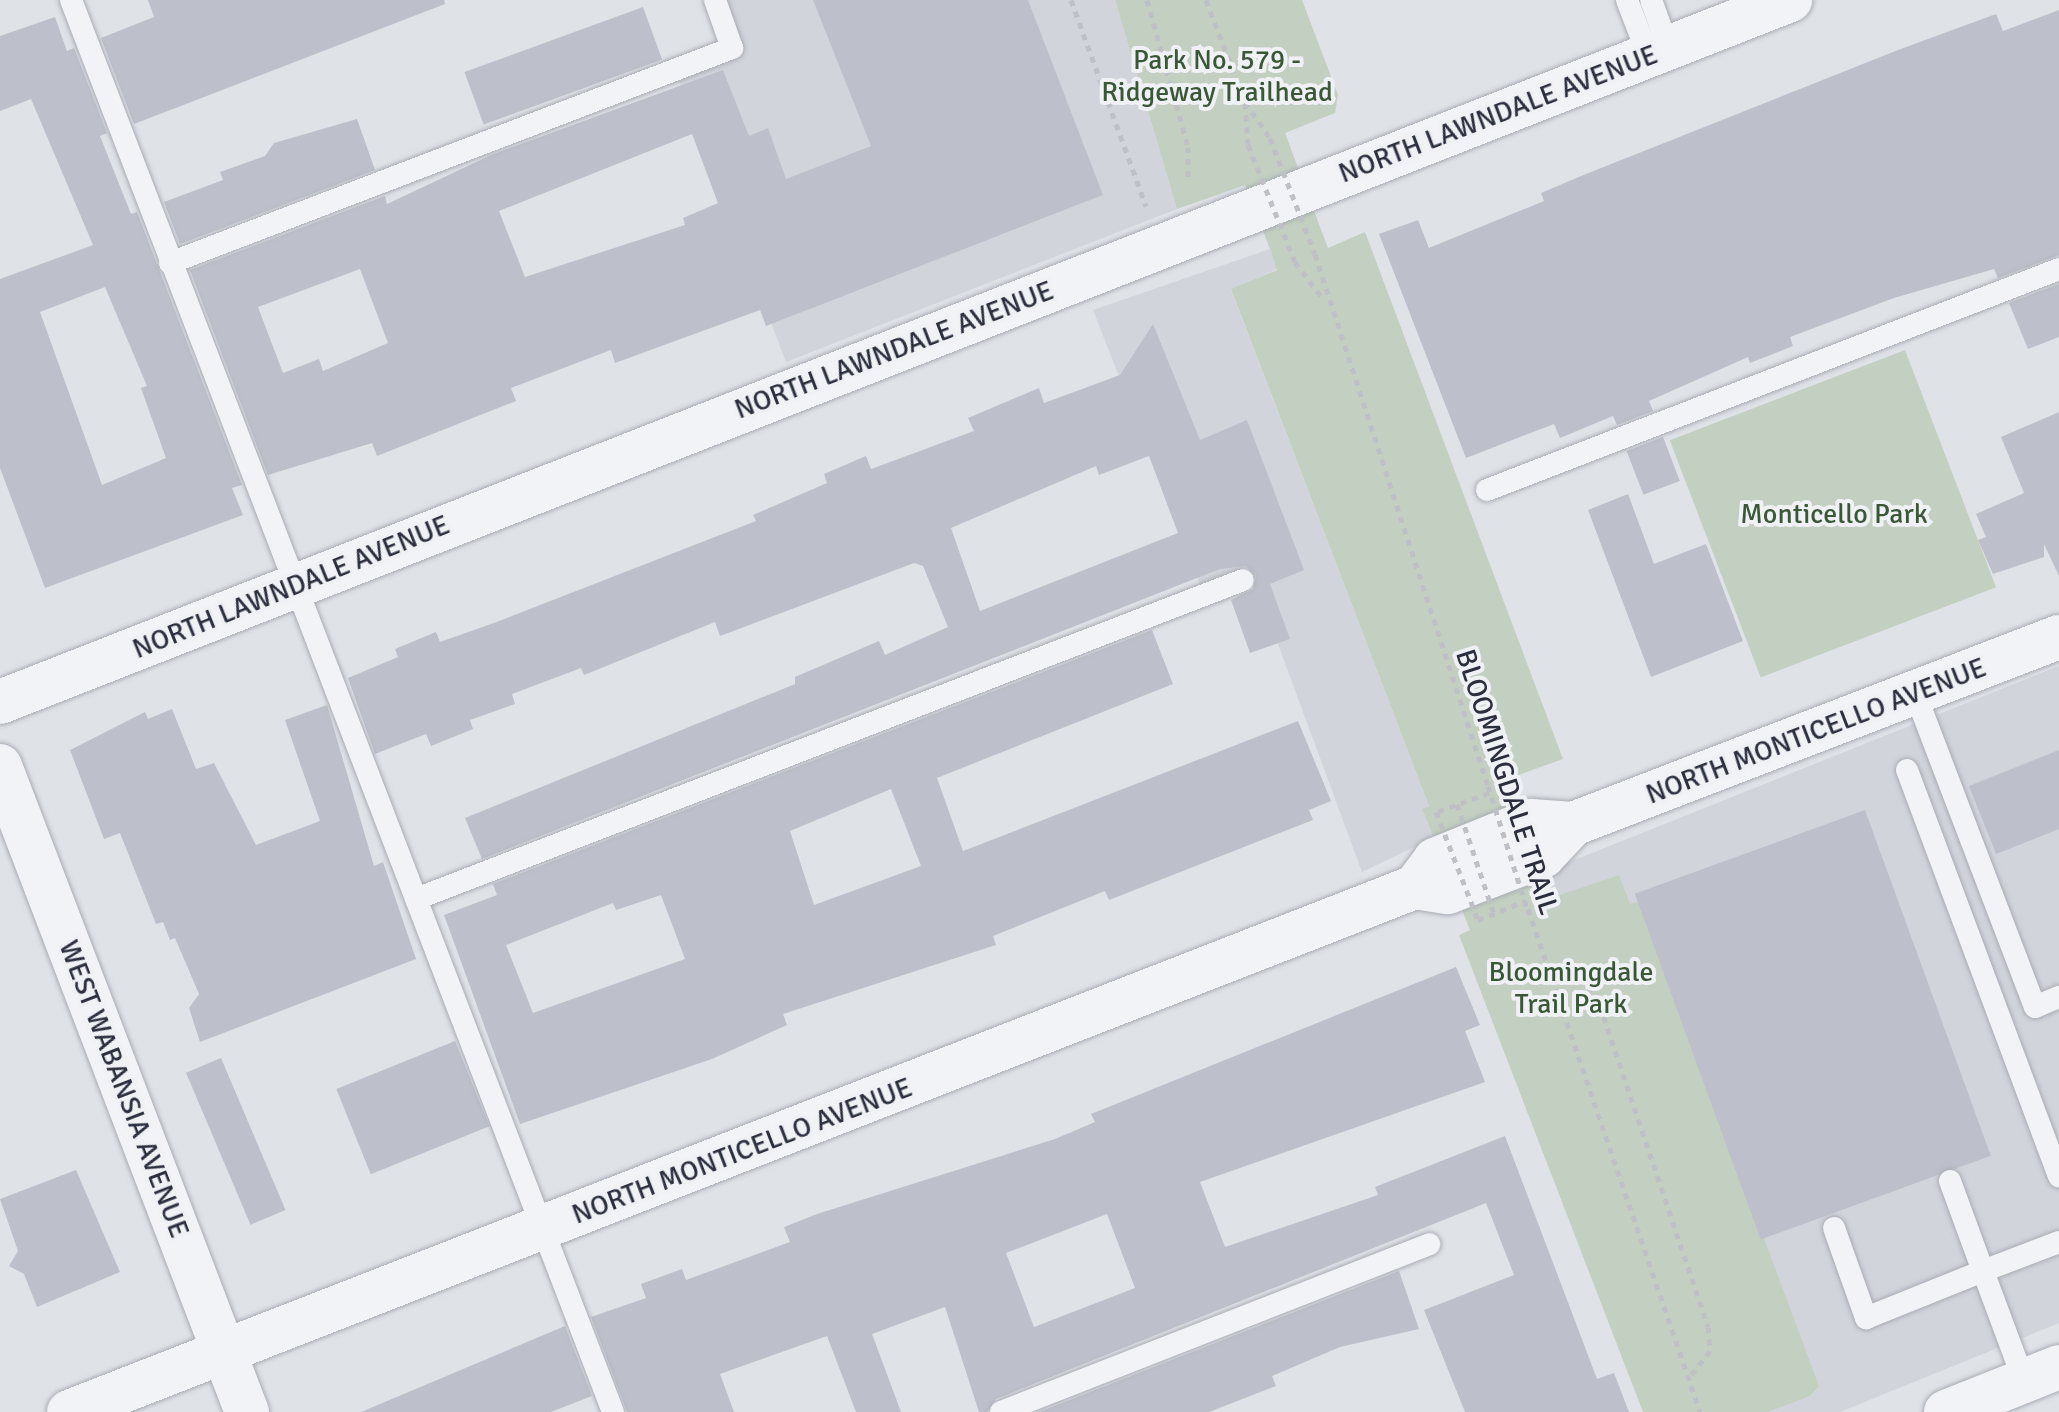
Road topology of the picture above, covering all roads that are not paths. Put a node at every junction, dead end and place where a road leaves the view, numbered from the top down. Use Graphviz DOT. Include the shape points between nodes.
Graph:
graph roads {
  1 [pos="71,0"];
  2 [pos="715,0"];
  3 [pos="1627,0"];
  4 [pos="1651,0"];
  5 [pos="1790,0"];
  6 [pos="1658,51"];
  7 [pos="170,263"];
  8 [pos="2059,269"];
  9 [pos="1487,490"];
  10 [pos="1243,580"];
  11 [pos="295,585"];
  12 [pos="2059,637"];
  13 [pos="1915,693"];
  14 [pos="0,702"];
  15 [pos="0,766"];
  16 [pos="1907,770"];
  17 [pos="416,899"];
  18 [pos="2059,997"];
  19 [pos="2059,1177"];
  20 [pos="1950,1181"];
  21 [pos="1834,1228"];
  22 [pos="542,1229"];
  23 [pos="2059,1242"];
  24 [pos="1429,1244"];
  25 [pos="1983,1271"];
  26 [pos="224,1352"];
  27 [pos="2041,1374"];
  28 [pos="69,1412"];
  29 [pos="247,1412"];
  30 [pos="613,1412"];
  31 [pos="1001,1412"];
  32 [pos="1946,1412"];
  1 -- 7 [label="lane"];
  2 -- 7 [label="lane" via="732,48"];
  3 -- 6 [label="lane"];
  4 -- 6 [label="lane"];
  5 -- 6 [label="street, NORTH LAWNDALE AVENUE"];
  6 -- 11 [label="street, NORTH LAWNDALE AVENUE"];
  7 -- 11 [label="lane"];
  8 -- 9 [label="lane"];
  10 -- 17 [label="lane"];
  11 -- 14 [label="street, NORTH LAWNDALE AVENUE"];
  11 -- 17 [label="lane"];
  12 -- 13 [label="street, NORTH MONTICELLO AVENUE"];
  13 -- 18 [label="lane" via="2035,1007"];
  13 -- 22 [label="street, NORTH MONTICELLO AVENUE" via="1573,824 1543,856 1448,892 1415,887"];
  15 -- 26 [label="street, WEST WABANSIA AVENUE"];
  16 -- 19 [label="lane"];
  17 -- 22 [label="lane"];
  20 -- 25 [label="lane"];
  21 -- 25 [label="lane" via="1866,1318"];
  22 -- 26 [label="street, NORTH MONTICELLO AVENUE"];
  22 -- 30 [label="lane"];
  23 -- 25 [label="lane"];
  24 -- 31 [label="lane"];
  25 -- 27 [label="lane"];
  26 -- 28 [label="street, NORTH MONTICELLO AVENUE"];
  26 -- 29 [label="street, WEST WABANSIA AVENUE"];
  27 -- 32 [label="street"];
}
